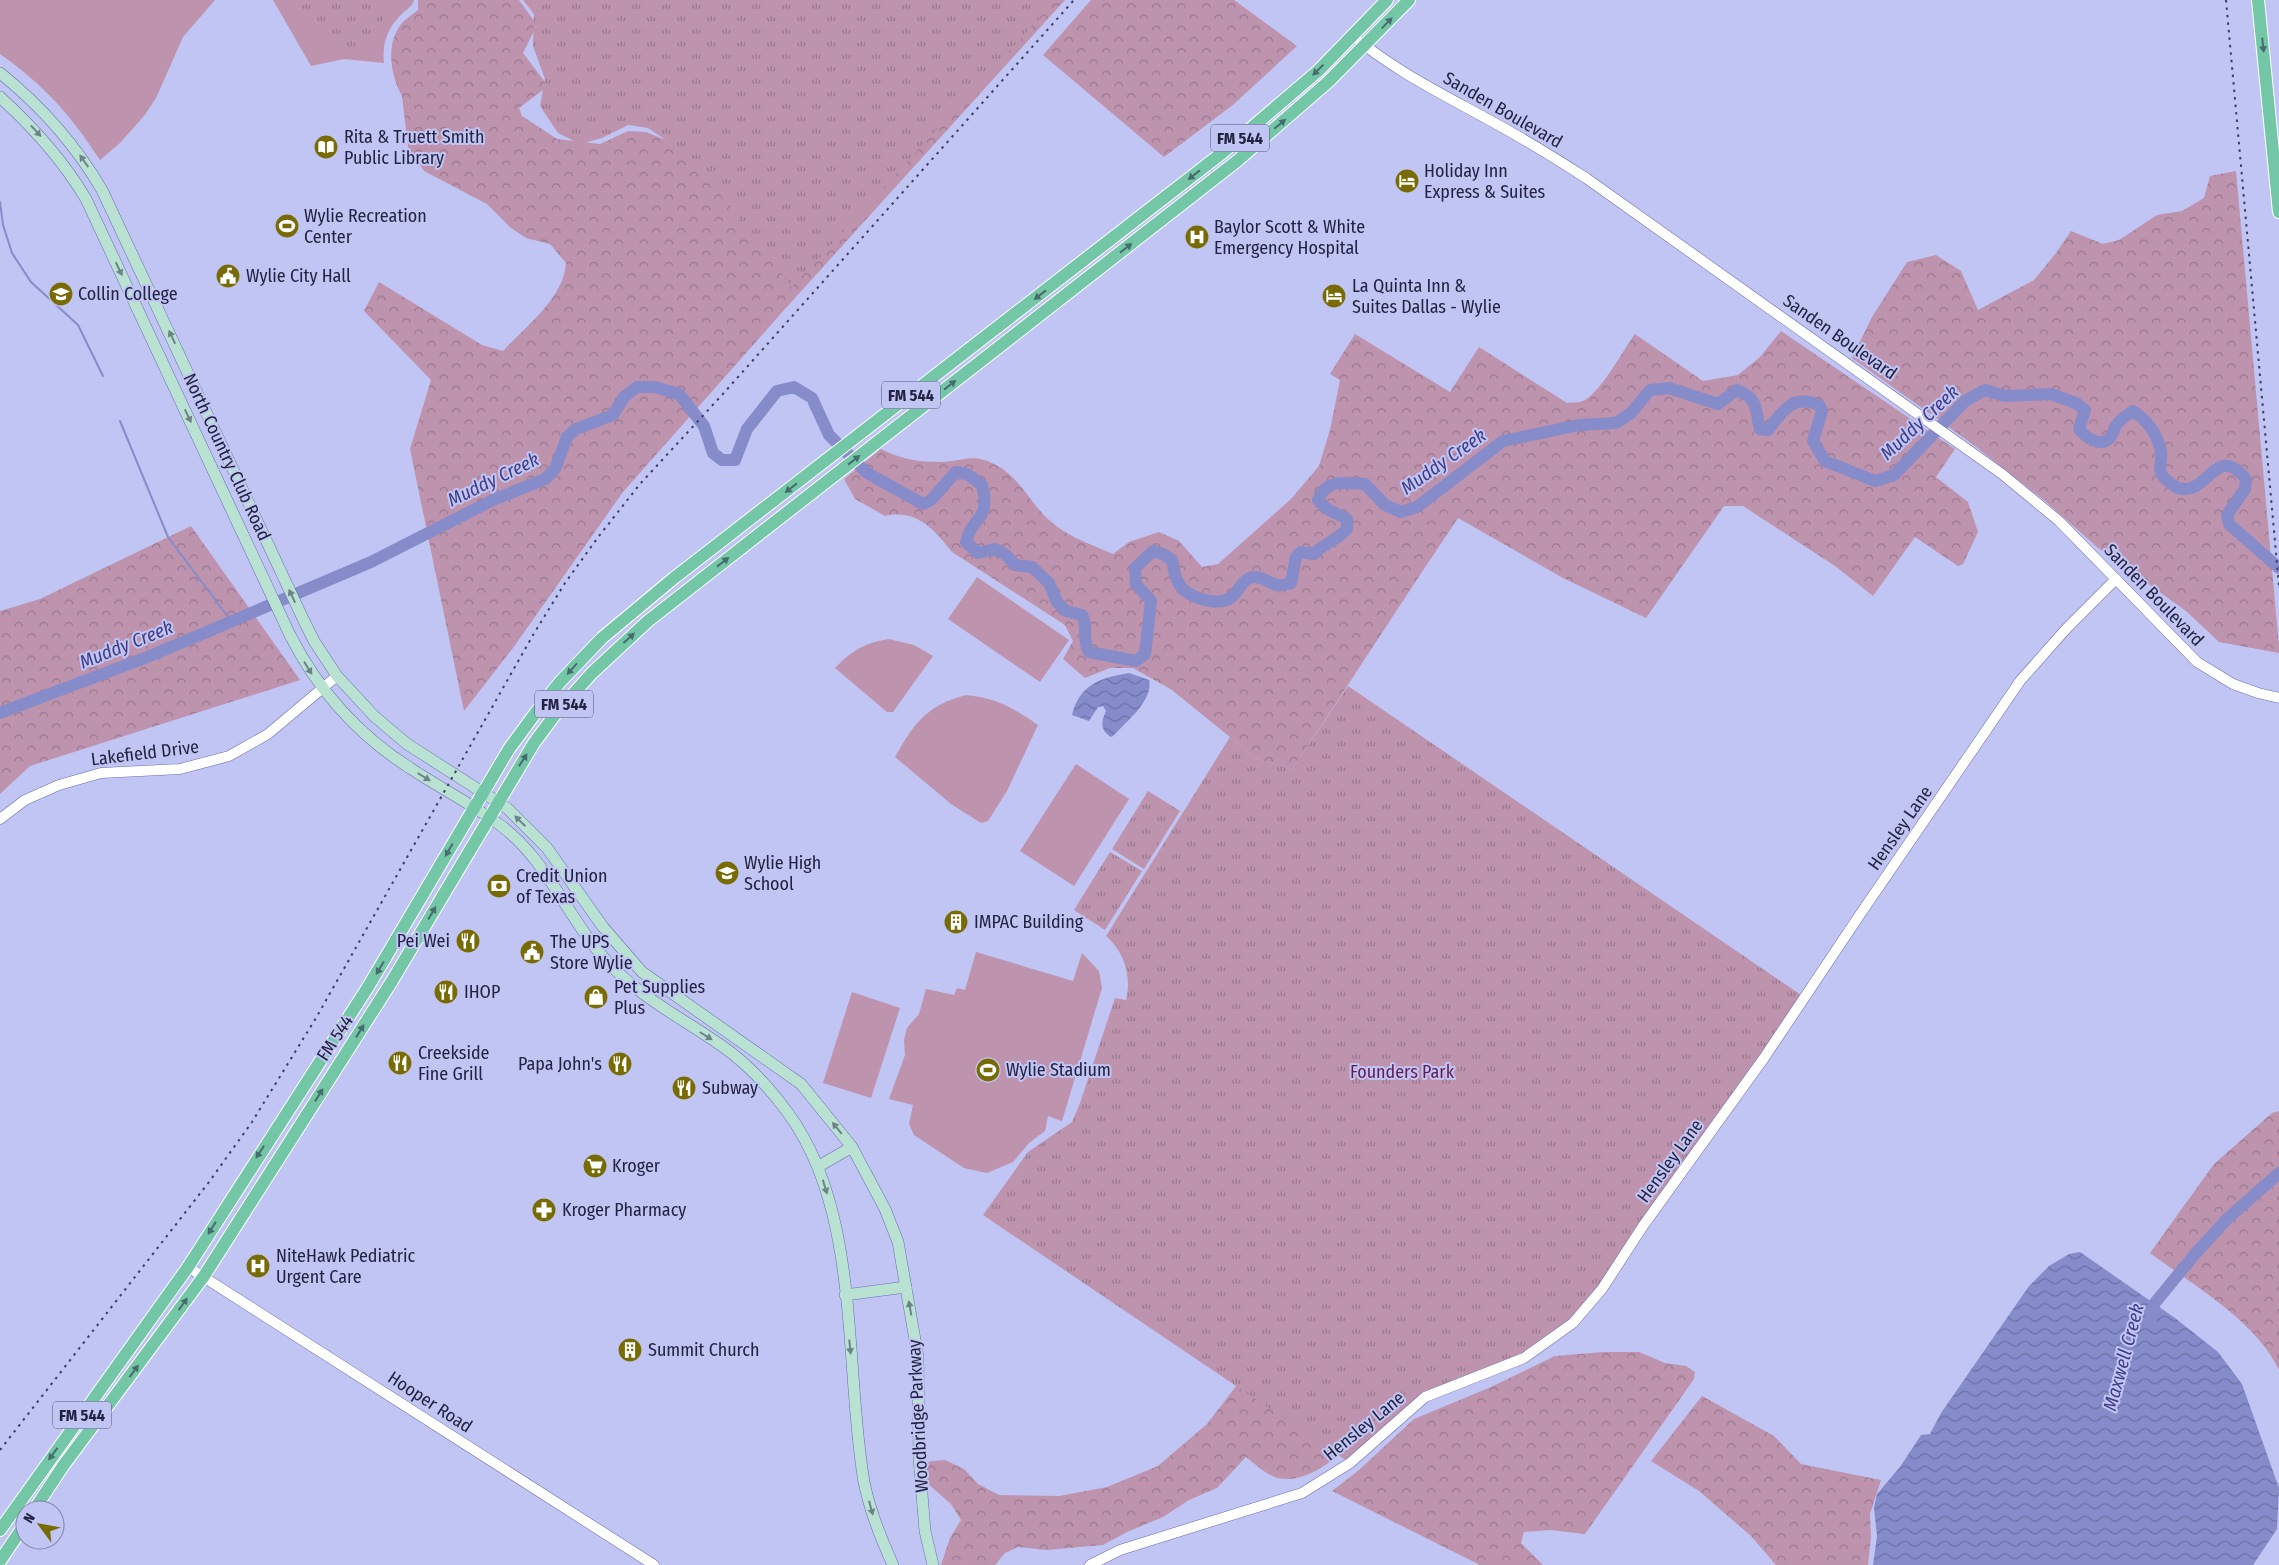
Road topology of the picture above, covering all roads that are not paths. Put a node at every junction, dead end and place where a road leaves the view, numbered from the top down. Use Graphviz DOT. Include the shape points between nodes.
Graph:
graph roads {
  1 [pos="1388,0"];
  2 [pos="1409,0"];
  3 [pos="2258,0"];
  4 [pos="1352,35"];
  5 [pos="1364,46"];
  6 [pos="0,73"];
  7 [pos="0,97"];
  8 [pos="96,180"];
  9 [pos="80,189"];
  10 [pos="2279,212"];
  11 [pos="1079,265"];
  12 [pos="1088,278"];
  13 [pos="162,361"];
  14 [pos="184,364"];
  15 [pos="169,376"];
  16 [pos="674,578"];
  17 [pos="2116,578"];
  18 [pos="685,592"];
  19 [pos="337,676"];
  20 [pos="322,688"];
  21 [pos="2279,698"];
  22 [pos="483,792"];
  23 [pos="498,802"];
  24 [pos="474,808"];
  25 [pos="488,817"];
  26 [pos="0,820"];
  27 [pos="574,884"];
  28 [pos="558,895"];
  29 [pos="642,972"];
  30 [pos="632,985"];
  31 [pos="733,1034"];
  32 [pos="724,1047"];
  33 [pos="284,1115"];
  34 [pos="300,1126"];
  35 [pos="852,1147"];
  36 [pos="819,1166"];
  37 [pos="188,1267"];
  38 [pos="204,1276"];
  39 [pos="906,1287"];
  40 [pos="845,1295"];
  41 [pos="140,1335"];
  42 [pos="120,1389"];
  43 [pos="41,1500"];
  44 [pos="0,1530"];
  45 [pos="15,1539"];
  46 [pos="0,1561"];
  47 [pos="654,1565"];
  48 [pos="894,1565"];
  49 [pos="933,1565"];
  50 [pos="1090,1565"];
  1 -- 4 [label="main road, FM 544 / FM 544"];
  5 -- 2 [label="main road, FM 544 / FM 544, one-way"];
  3 -- 10 [label="main road, one-way"];
  4 -- 5 [label="street, Sanden Boulevard"];
  4 -- 11 [label="main road, FM 544 / FM 544, one-way" via="1305,82 1222,153"];
  12 -- 5 [label="main road, FM 544 / FM 544, one-way" via="1237,161"];
  5 -- 17 [label="street, Sanden Boulevard" via="1586,178 1914,410 2002,474 2059,521"];
  8 -- 6 [label="main road, North Country Club Road, one-way" via="49,117"];
  7 -- 9 [label="main road, North Country Club Road, one-way" via="44,139"];
  8 -- 9 [label="main road"];
  14 -- 8 [label="main road, North Country Club Road, one-way"];
  9 -- 13 [label="main road, North Country Club Road, one-way"];
  11 -- 12 [label="main road"];
  11 -- 16 [label="main road, FM 544 / FM 544, one-way"];
  18 -- 12 [label="main road, FM 544 / FM 544, one-way"];
  13 -- 14 [label="main road"];
  13 -- 15 [label="main road, North Country Club Road"];
  14 -- 15 [label="main road"];
  19 -- 14 [label="main road, North Country Club Road, one-way" via="304,621"];
  15 -- 20 [label="main road, North Country Club Road, one-way" via="285,625"];
  16 -- 18 [label="main road"];
  16 -- 22 [label="main road, FM 544 / FM 544, one-way" via="602,638 560,682 509,749"];
  17 -- 21 [label="street, Sanden Boulevard" via="2197,662 2233,684"];
  17 -- 50 [label="street, Hensley Lane" via="2020,681 1764,1058 1643,1226 1602,1289 1573,1323 1524,1358 1425,1397 1350,1463 1302,1493 1120,1550"];
  23 -- 18 [label="main road, FM 544 / FM 544, one-way" via="557,712 592,673"];
  19 -- 20 [label="street, Lakefield Drive"];
  19 -- 22 [label="main road, North Country Club Road" via="395,735"];
  20 -- 24 [label="main road, North Country Club Road, one-way" via="349,720 376,744"];
  20 -- 26 [label="street, Lakefield Drive" via="268,734 229,756 180,769 92,775 58,785 25,800"];
  22 -- 23 [label="main road, North Country Club Road"];
  22 -- 24 [label="main road, FM 544 / FM 544"];
  23 -- 25 [label="main road, FM 544 / FM 544"];
  27 -- 23 [label="main road, Woodbridge Parkway, one-way" via="542,842"];
  24 -- 25 [label="main road, North Country Club Road"];
  24 -- 33 [label="main road, FM 544 / FM 544, one-way" via="368,987"];
  25 -- 28 [label="main road" via="525,848"];
  34 -- 25 [label="main road, FM 544 / FM 544, one-way" via="397,972"];
  27 -- 28 [label="main road"];
  27 -- 29 [label="main road, Woodbridge Parkway" via="603,927"];
  28 -- 30 [label="main road" via="606,961"];
  29 -- 30 [label="main road"];
  29 -- 31 [label="main road, Woodbridge Parkway"];
  30 -- 32 [label="main road, one-way"];
  31 -- 32 [label="main road"];
  35 -- 31 [label="main road, Woodbridge Parkway, one-way" via="801,1084"];
  32 -- 36 [label="main road" via="759,1076 788,1114"];
  33 -- 34 [label="main road"];
  33 -- 37 [label="main road, FM 544 / FM 544, one-way"];
  34 -- 38 [label="main road, FM 544 / FM 544"];
  35 -- 36 [label="main road"];
  35 -- 39 [label="main road, Woodbridge Parkway" via="886,1209 898,1242"];
  36 -- 40 [label="main road, one-way" via="832,1216"];
  37 -- 38 [label="street, Hooper Road"];
  37 -- 41 [label="main road, FM 544 / FM 544"];
  42 -- 38 [label="main road, FM 544 / FM 544, one-way"];
  38 -- 47 [label="street, Hooper Road"];
  39 -- 40 [label="main road"];
  49 -- 39 [label="main road, Woodbridge Parkway, one-way" via="925,1530 919,1457 918,1357"];
  40 -- 48 [label="main road, one-way" via="864,1483 877,1529"];
  41 -- 42 [label="main road" via="136,1349 119,1374 117,1383"];
  41 -- 44 [label="main road, FM 544 / FM 544, one-way"];
  42 -- 43 [label="main road, FM 544 / FM 544"];
  45 -- 46 [label="main road"];
}
